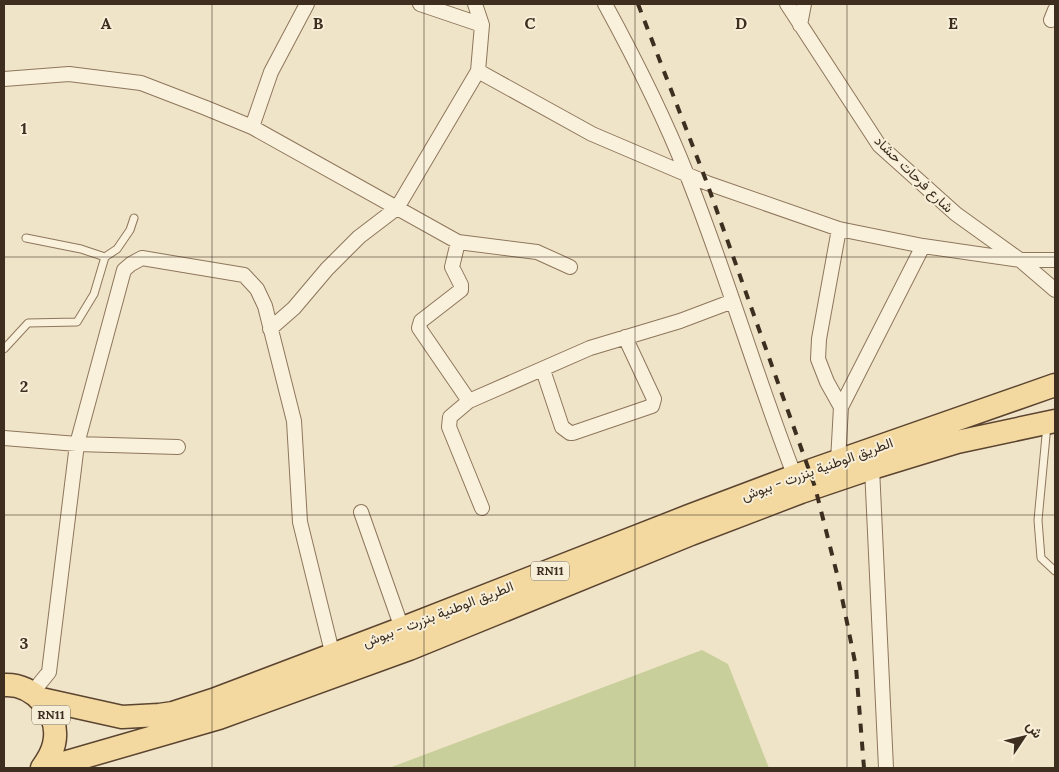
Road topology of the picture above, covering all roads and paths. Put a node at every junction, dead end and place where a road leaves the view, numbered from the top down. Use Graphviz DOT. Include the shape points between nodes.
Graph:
graph roads {
  1 [pos="307,4"];
  2 [pos="420,4"];
  3 [pos="475,4"];
  4 [pos="605,4"];
  5 [pos="787,4"];
  6 [pos="804,4"];
  7 [pos="482,25"];
  8 [pos="800,26"];
  9 [pos="478,71"];
  10 [pos="4,79"];
  11 [pos="252,128"];
  12 [pos="687,175"];
  13 [pos="397,208"];
  14 [pos="134,218"];
  15 [pos="839,229"];
  16 [pos="26,238"];
  17 [pos="458,242"];
  18 [pos="923,246"];
  19 [pos="105,257"];
  20 [pos="1020,260"];
  21 [pos="1055,260"];
  22 [pos="570,267"];
  23 [pos="1055,290"];
  24 [pos="733,302"];
  25 [pos="270,329"];
  26 [pos="625,337"];
  27 [pos="4,349"];
  28 [pos="543,370"];
  29 [pos="1055,385"];
  30 [pos="470,401"];
  31 [pos="841,407"];
  32 [pos="1051,422"];
  33 [pos="4,438"];
  34 [pos="77,444"];
  35 [pos="178,447"];
  36 [pos="838,461"];
  37 [pos="872,468"];
  38 [pos="798,484"];
  39 [pos="482,508"];
  40 [pos="361,512"];
  41 [pos="659,538"];
  42 [pos="1055,571"];
  43 [pos="403,628"];
  44 [pos="409,649"];
  45 [pos="336,664"];
  46 [pos="4,670"];
  47 [pos="24,691"];
  48 [pos="246,698"];
  49 [pos="42,768"];
  50 [pos="46,768"];
  51 [pos="886,768"];
  1 -- 11 [label="street" via="271,72"];
  2 -- 7 [label="street"];
  3 -- 7 [label="street"];
  4 -- 12 [label="street" via="635,60"];
  5 -- 8 [label="street, شارع فرحات حشاد"];
  6 -- 8 [label="street"];
  7 -- 9 [label="street"];
  8 -- 20 [label="street, شارع فرحات حشاد" via="879,145 956,214"];
  9 -- 12 [label="street" via="592,134"];
  9 -- 13 [label="street"];
  10 -- 11 [label="street" via="69,74 141,83"];
  11 -- 13 [label="street"];
  12 -- 15 [label="street"];
  12 -- 24 [label="street"];
  13 -- 17 [label="street"];
  13 -- 25 [label="street" via="359,237 294,308"];
  14 -- 19 [label="lane" via="117,249"];
  15 -- 18 [label="street"];
  15 -- 31 [label="street" via="818,358"];
  16 -- 19 [label="lane"];
  17 -- 22 [label="street" via="536,252"];
  17 -- 30 [label="street" via="452,267 461,290 421,321 419,328"];
  18 -- 20 [label="street"];
  18 -- 31 [label="street"];
  19 -- 27 [label="lane" via="94,294 77,322 28,323"];
  20 -- 21 [label="street"];
  20 -- 23 [label="street, شارع فرحات حشاد"];
  24 -- 26 [label="street"];
  24 -- 38 [label="street"];
  25 -- 34 [label="street" via="257,289 244,275 142,258 131,264 124,270"];
  25 -- 45 [label="street" via="294,421 300,522"];
  26 -- 28 [label="street" via="590,348"];
  26 -- 28 [label="street" via="654,399 652,406 570,433 562,428"];
  28 -- 30 [label="street"];
  29 -- 36 [label="main road, الطريق الوطنية بنزرت - ببوش / RN11"];
  30 -- 39 [label="street" via="450,417 449,427"];
  31 -- 36 [label="street"];
  32 -- 37 [label="main road, الطريق الوطنية بنزرت - ببوش / RN11" via="956,442"];
  32 -- 42 [label="lane" via="1038,520 1040,558"];
  33 -- 34 [label="street"];
  34 -- 35 [label="street"];
  34 -- 47 [label="street" via="49,672"];
  36 -- 38 [label="main road, الطريق الوطنية بنزرت - ببوش / RN11"];
  37 -- 38 [label="main road, الطريق الوطنية بنزرت - ببوش / RN11"];
  37 -- 51 [label="street"];
  38 -- 41 [label="main road, الطريق الوطنية بنزرت - ببوش / RN11"];
  40 -- 43 [label="street"];
  41 -- 43 [label="main road, الطريق الوطنية بنزرت - ببوش / RN11"];
  41 -- 44 [label="main road, الطريق الوطنية بنزرت - ببوش / RN11"];
  43 -- 44 [label="street"];
  43 -- 45 [label="main road, الطريق الوطنية بنزرت - ببوش / RN11"];
  44 -- 45 [label="main road, الطريق الوطنية بنزرت - ببوش / RN11"];
  45 -- 48 [label="main road, الطريق الوطنية بنزرت - ببوش / RN11"];
  46 -- 47 [label="main road, RN11"];
  47 -- 48 [label="main road, الطريق الوطنية بنزرت - ببوش / RN11" via="122,717 173,713"];
  47 -- 49 [label="main road, RN11" via="50,712 54,727 50,757"];
  48 -- 50 [label="main road, الطريق الوطنية بنزرت - ببوش / RN11" via="218,718"];
}
